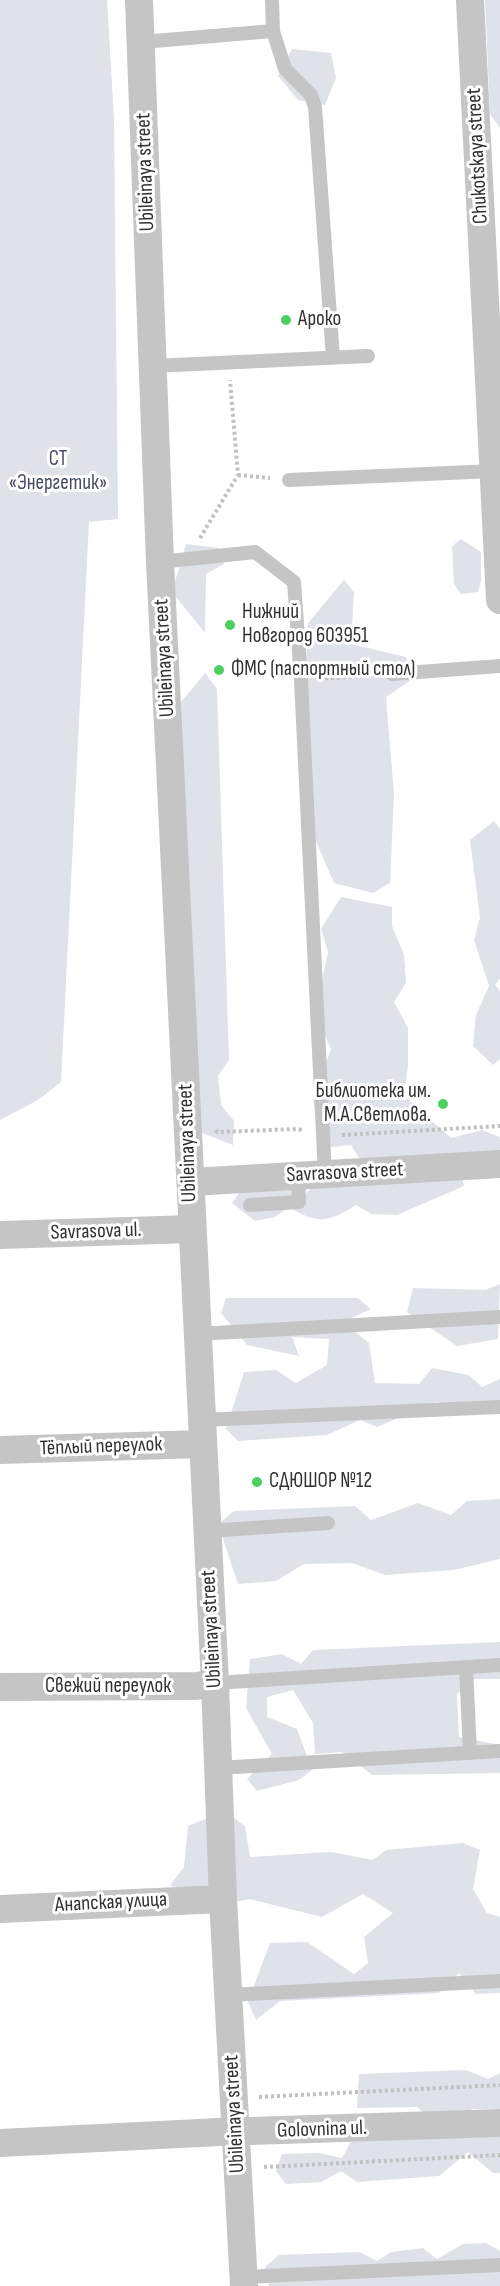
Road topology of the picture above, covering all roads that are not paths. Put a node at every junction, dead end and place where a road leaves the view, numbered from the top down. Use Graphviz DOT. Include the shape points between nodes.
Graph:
graph roads {
  1 [pos="139,0"];
  2 [pos="272,0"];
  3 [pos="470,0"];
  4 [pos="273,31"];
  5 [pos="142,42"];
  6 [pos="368,356"];
  7 [pos="333,358"];
  8 [pos="153,366"];
  9 [pos="494,471"];
  10 [pos="289,480"];
  11 [pos="173,561"];
  12 [pos="500,600"];
  13 [pos="500,666"];
  14 [pos="392,674"];
  15 [pos="500,1164"];
  16 [pos="311,1175"];
  17 [pos="191,1182"];
  18 [pos="250,1205"];
  19 [pos="192,1229"];
  20 [pos="0,1235"];
  21 [pos="500,1317"];
  22 [pos="197,1334"];
  23 [pos="500,1407"];
  24 [pos="202,1432"];
  25 [pos="0,1450"];
  26 [pos="328,1523"];
  27 [pos="207,1531"];
  28 [pos="500,1665"];
  29 [pos="466,1667"];
  30 [pos="215,1683"];
  31 [pos="0,1687"];
  32 [pos="500,1751"];
  33 [pos="470,1753"];
  34 [pos="218,1768"];
  35 [pos="223,1899"];
  36 [pos="0,1909"];
  37 [pos="500,1981"];
  38 [pos="228,1995"];
  39 [pos="500,2124"];
  40 [pos="236,2133"];
  41 [pos="0,2143"];
  42 [pos="500,2265"];
  43 [pos="244,2282"];
  1 -- 5 [label="street, Ubileinaya street"];
  2 -- 4 [label="lane"];
  3 -- 9 [label="street, Chukotskaya street"];
  4 -- 5 [label="lane"];
  4 -- 7 [label="lane" via="285,69 311,95 315,107"];
  5 -- 8 [label="street, Ubileinaya street"];
  6 -- 7 [label="lane"];
  7 -- 8 [label="lane"];
  8 -- 11 [label="street, Ubileinaya street"];
  9 -- 10 [label="lane"];
  9 -- 12 [label="street, Chukotskaya street"];
  11 -- 16 [label="lane" via="255,552 294,582 324,1136"];
  11 -- 17 [label="street, Ubileinaya street"];
  13 -- 14 [label="lane"];
  15 -- 16 [label="street, Savrasova street"];
  16 -- 17 [label="street, Savrasova street"];
  16 -- 18 [label="lane" via="299,1202"];
  17 -- 19 [label="street, Ubileinaya street"];
  19 -- 20 [label="street, Savrasova ul."];
  19 -- 22 [label="street, Ubileinaya street"];
  21 -- 22 [label="lane"];
  22 -- 24 [label="street, Ubileinaya street"];
  23 -- 24 [label="lane"];
  24 -- 25 [label="street, Тёплый переулок"];
  24 -- 27 [label="street, Ubileinaya street"];
  26 -- 27 [label="lane"];
  27 -- 30 [label="street, Ubileinaya street"];
  28 -- 29 [label="lane"];
  29 -- 30 [label="lane"];
  29 -- 33 [label="lane"];
  30 -- 31 [label="street, Свежий переулок"];
  30 -- 34 [label="street, Ubileinaya street"];
  32 -- 33 [label="lane"];
  33 -- 34 [label="lane"];
  34 -- 35 [label="street, Ubileinaya street"];
  35 -- 36 [label="street, Анапская улица"];
  35 -- 38 [label="street, Ubileinaya street"];
  37 -- 38 [label="lane"];
  38 -- 40 [label="street, Ubileinaya street"];
  39 -- 40 [label="street, Golovnina ul."];
  40 -- 41 [label="street, Golovnina ul."];
  40 -- 43 [label="street, Ubileinaya street"];
  42 -- 43 [label="lane"];
}
